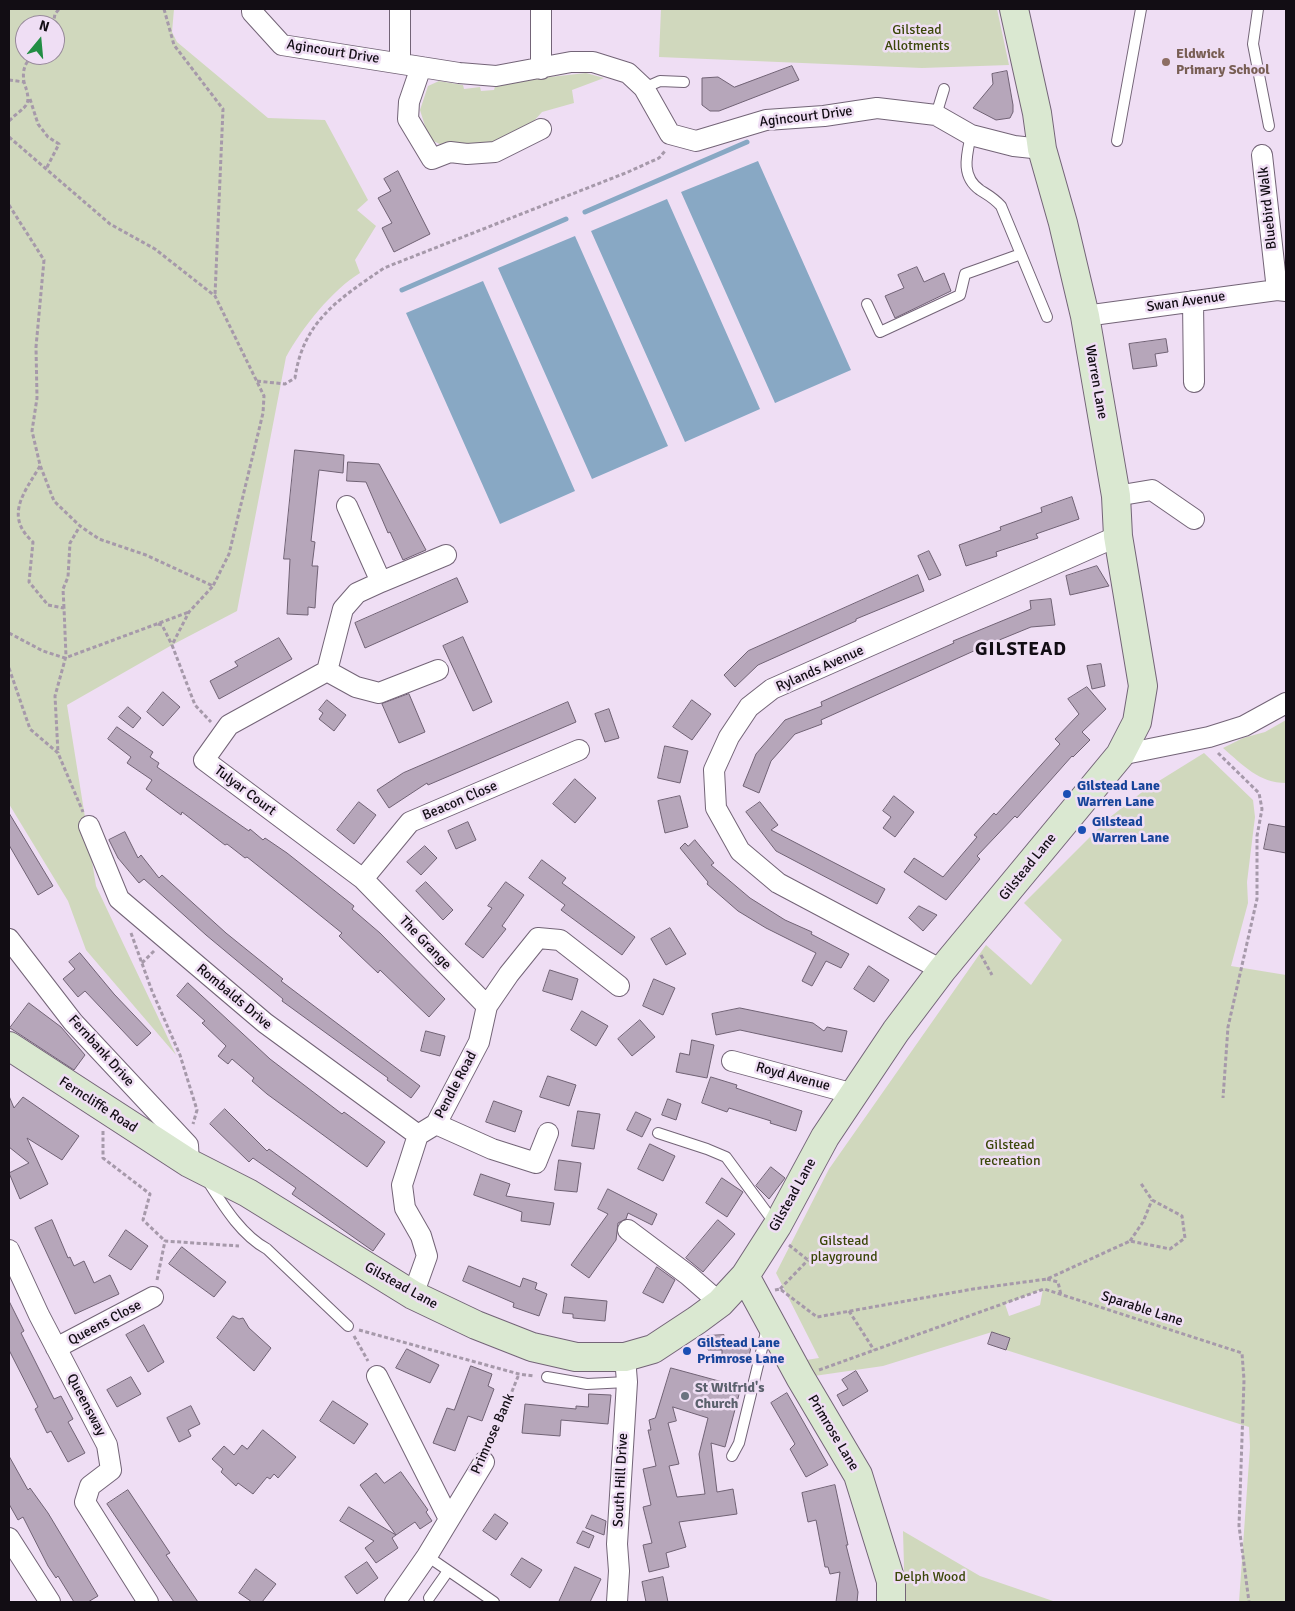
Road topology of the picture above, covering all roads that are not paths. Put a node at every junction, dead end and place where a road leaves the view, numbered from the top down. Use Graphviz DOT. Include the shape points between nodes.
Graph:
graph roads {
  1 [pos="252,9"];
  2 [pos="400,9"];
  3 [pos="540,9"];
  4 [pos="1014,9"];
  5 [pos="1141,9"];
  6 [pos="1258,9"];
  7 [pos="400,63"];
  8 [pos="421,67"];
  9 [pos="541,69"];
  10 [pos="684,82"];
  11 [pos="644,88"];
  12 [pos="944,89"];
  13 [pos="936,115"];
  14 [pos="1269,126"];
  15 [pos="541,129"];
  16 [pos="971,135"];
  17 [pos="1117,141"];
  18 [pos="1042,149"];
  19 [pos="1262,155"];
  20 [pos="1021,254"];
  21 [pos="1282,291"];
  22 [pos="1193,301"];
  23 [pos="867,304"];
  24 [pos="1085,316"];
  25 [pos="1046,317"];
  26 [pos="1194,382"];
  27 [pos="1116,496"];
  28 [pos="347,506"];
  29 [pos="1194,519"];
  30 [pos="1118,536"];
  31 [pos="446,555"];
  32 [pos="381,582"];
  33 [pos="438,670"];
  34 [pos="327,671"];
  35 [pos="1286,703"];
  36 [pos="579,750"];
  37 [pos="1120,755"];
  38 [pos="89,826"];
  39 [pos="363,880"];
  40 [pos="9,939"];
  41 [pos="942,970"];
  42 [pos="619,986"];
  43 [pos="487,1006"];
  44 [pos="11,1053"];
  45 [pos="732,1060"];
  46 [pos="854,1094"];
  47 [pos="436,1124"];
  48 [pos="548,1133"];
  49 [pos="658,1133"];
  50 [pos="418,1135"];
  51 [pos="192,1159"];
  52 [pos="776,1226"];
  53 [pos="628,1230"];
  54 [pos="9,1250"];
  55 [pos="760,1287"];
  56 [pos="413,1295"];
  57 [pos="153,1297"];
  58 [pos="720,1303"];
  59 [pos="769,1320"];
  60 [pos="348,1326"];
  61 [pos="56,1348"];
  62 [pos="626,1369"];
  63 [pos="377,1376"];
  64 [pos="547,1377"];
  65 [pos="732,1456"];
  66 [pos="484,1462"];
  67 [pos="449,1519"];
  68 [pos="9,1538"];
  69 [pos="426,1556"];
  70 [pos="448,1570"];
  71 [pos="429,1598"];
  72 [pos="50,1602"];
  73 [pos="148,1602"];
  74 [pos="395,1602"];
  75 [pos="494,1602"];
  76 [pos="617,1602"];
  77 [pos="891,1602"];
  1 -- 7 [label="street, Agincourt Drive" via="282,45"];
  2 -- 7 [label="street, Agincourt Drive"];
  3 -- 9 [label="street"];
  4 -- 18 [label="street, Warren Lane"];
  5 -- 17 [label="lane"];
  6 -- 14 [label="lane" via="1253,44"];
  7 -- 8 [label="street, Agincourt Drive"];
  8 -- 9 [label="street, Agincourt Drive" via="496,76"];
  8 -- 15 [label="street" via="409,102 408,119 432,159 450,152 495,152"];
  9 -- 11 [label="street, Agincourt Drive" via="571,62 593,62 628,73"];
  10 -- 11 [label="lane" via="660,81"];
  11 -- 13 [label="street, Agincourt Drive" via="670,134 696,141 766,120 877,108"];
  12 -- 13 [label="lane"];
  13 -- 16 [label="street, Agincourt Drive"];
  16 -- 18 [label="street, Agincourt Drive"];
  16 -- 20 [label="lane" via="965,160 967,172 978,189 993,196 1001,206"];
  18 -- 24 [label="street, Warren Lane"];
  19 -- 21 [label="street, Bluebird Walk"];
  20 -- 23 [label="lane" via="965,274 960,295 880,332"];
  20 -- 25 [label="lane"];
  21 -- 22 [label="street, Swan Avenue"];
  22 -- 24 [label="street, Swan Avenue"];
  22 -- 26 [label="street"];
  24 -- 27 [label="street, Warren Lane"];
  27 -- 29 [label="street" via="1152,490"];
  27 -- 30 [label="street, Warren Lane"];
  28 -- 32 [label="street"];
  30 -- 37 [label="street, Warren Lane" via="1143,686 1137,722"];
  30 -- 41 [label="street, Rylands Avenue" via="772,690 749,707 729,737 714,770 716,808 740,851 778,883"];
  31 -- 32 [label="street"];
  32 -- 34 [label="street" via="357,593 343,610"];
  33 -- 34 [label="street" via="379,693 356,687"];
  34 -- 39 [label="street, Tulyar Court" via="229,725 204,760"];
  35 -- 37 [label="street" via="1244,726 1209,737"];
  36 -- 39 [label="street, Beacon Close" via="410,822"];
  37 -- 41 [label="street, Gilstead Lane"];
  38 -- 50 [label="street, Rombalds Drive" via="120,900 264,1023"];
  39 -- 43 [label="street, The Grange"];
  40 -- 51 [label="street, Fernbank Drive" via="73,1022"];
  41 -- 46 [label="street, Gilstead Lane"];
  42 -- 43 [label="street" via="560,940 538,938"];
  43 -- 47 [label="street, Pendle Road" via="479,1042"];
  44 -- 51 [label="street, Ferncliffe Road"];
  45 -- 46 [label="street, Royd Avenue"];
  46 -- 52 [label="street, Gilstead Lane" via="825,1138"];
  47 -- 48 [label="street" via="492,1149 536,1163"];
  47 -- 50 [label="street, Pendle Road"];
  49 -- 52 [label="lane" via="726,1157"];
  50 -- 56 [label="street" via="402,1185 405,1208 428,1256"];
  51 -- 56 [label="street, Gilstead Lane"];
  51 -- 60 [label="lane" via="221,1202 258,1244"];
  52 -- 55 [label="street, Gilstead Lane"];
  53 -- 58 [label="street"];
  54 -- 61 [label="street, Queensway"];
  55 -- 58 [label="street, Gilstead Lane"];
  55 -- 59 [label="street, Primrose Lane"];
  56 -- 62 [label="street, Gilstead Lane" via="532,1347"];
  57 -- 61 [label="street, Queens Close"];
  58 -- 62 [label="street, Gilstead Lane"];
  59 -- 65 [label="lane" via="739,1443"];
  59 -- 77 [label="street, Primrose Lane" via="858,1475 891,1581"];
  61 -- 73 [label="street, Queensway" via="107,1445 111,1470 90,1486 85,1502"];
  62 -- 64 [label="lane" via="587,1384"];
  62 -- 76 [label="street, South Hill Drive"];
  63 -- 67 [label="street"];
  66 -- 67 [label="street, Primrose Bank"];
  67 -- 69 [label="street, Primrose Bank"];
  68 -- 72 [label="street"];
  69 -- 70 [label="lane"];
  69 -- 74 [label="street, Primrose Bank"];
  70 -- 71 [label="lane"];
  70 -- 75 [label="lane"];
}
